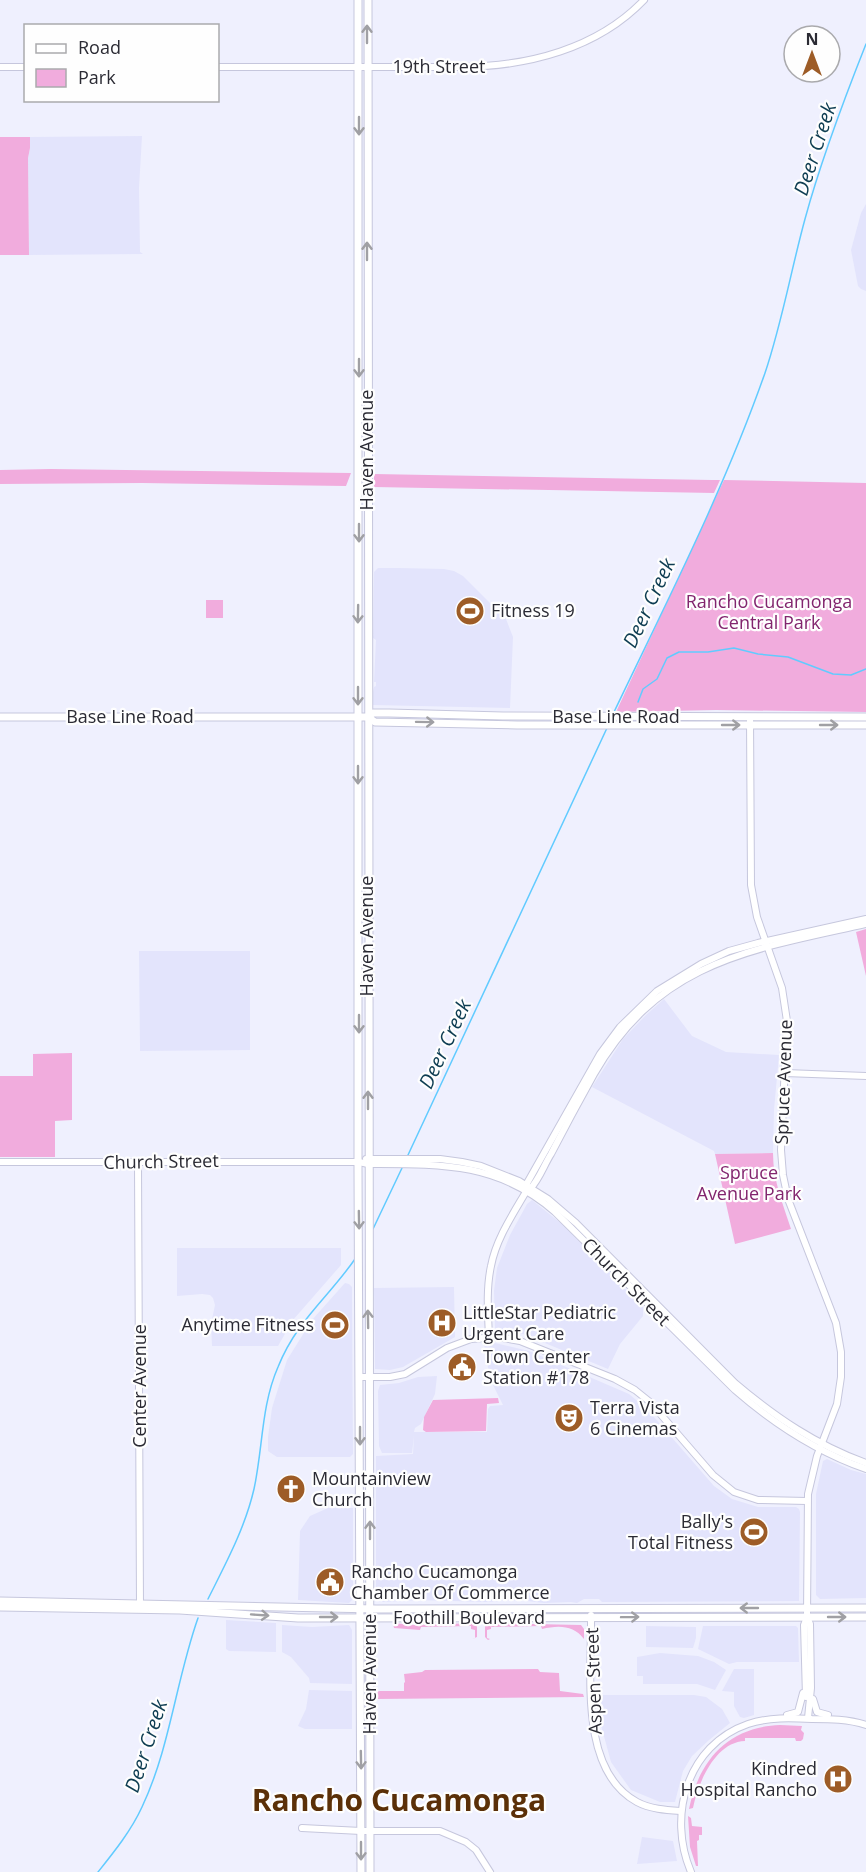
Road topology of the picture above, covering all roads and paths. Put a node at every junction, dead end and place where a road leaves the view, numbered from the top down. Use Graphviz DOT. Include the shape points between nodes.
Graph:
graph roads {
  1 [pos="358,0"];
  2 [pos="368,0"];
  3 [pos="644,0"];
  4 [pos="0,67"];
  5 [pos="24,67"];
  6 [pos="359,67"];
  7 [pos="367,67"];
  8 [pos="219,68"];
  9 [pos="0,717"];
  10 [pos="358,717"];
  11 [pos="368,717"];
  12 [pos="866,717"];
  13 [pos="750,721"];
  14 [pos="866,725"];
  15 [pos="866,919"];
  16 [pos="866,924"];
  17 [pos="767,944"];
  18 [pos="785,1072"];
  19 [pos="866,1076"];
  20 [pos="368,1161"];
  21 [pos="0,1162"];
  22 [pos="359,1162"];
  23 [pos="138,1163"];
  24 [pos="528,1188"];
  25 [pos="489,1337"];
  26 [pos="359,1377"];
  27 [pos="369,1377"];
  28 [pos="821,1447"];
  29 [pos="866,1463"];
  30 [pos="866,1469"];
  31 [pos="807,1501"];
  32 [pos="0,1601"];
  33 [pos="140,1606"];
  34 [pos="0,1607"];
  35 [pos="591,1608"];
  36 [pos="807,1608"];
  37 [pos="866,1608"];
  38 [pos="360,1609"];
  39 [pos="369,1609"];
  40 [pos="360,1617"];
  41 [pos="591,1617"];
  42 [pos="807,1617"];
  43 [pos="866,1617"];
  44 [pos="369,1618"];
  45 [pos="804,1684"];
  46 [pos="811,1688"];
  47 [pos="808,1718"];
  48 [pos="779,1719"];
  49 [pos="836,1719"];
  50 [pos="866,1725"];
  51 [pos="681,1811"];
  52 [pos="302,1828"];
  53 [pos="361,1831"];
  54 [pos="370,1831"];
  55 [pos="361,1872"];
  56 [pos="370,1872"];
  57 [pos="490,1872"];
  58 [pos="692,1872"];
  1 -- 6 [label="main road, Haven Avenue"];
  7 -- 2 [label="main road, Haven Avenue, one-way"];
  3 -- 7 [label="street, 19th Street" via="594,37 520,63 491,67"];
  4 -- 5 [label="street"];
  6 -- 7 [label="street, 19th Street"];
  6 -- 8 [label="street, 19th Street"];
  6 -- 10 [label="main road, Haven Avenue, one-way"];
  11 -- 7 [label="main road, Haven Avenue, one-way"];
  9 -- 10 [label="main road, Base Line Road"];
  10 -- 11 [label="main road, Base Line Road"];
  10 -- 22 [label="main road, Haven Avenue, one-way"];
  11 -- 13 [label="main road, Base Line Road" via="381,713"];
  11 -- 13 [label="main road, Base Line Road, one-way" via="375,722 608,725"];
  20 -- 11 [label="main road, Haven Avenue, one-way"];
  12 -- 13 [label="main road, Base Line Road"];
  13 -- 14 [label="main road, Base Line Road, one-way"];
  13 -- 17 [label="street, Spruce Avenue" via="750,878 754,906"];
  15 -- 17 [label="street"];
  16 -- 17 [label="street"];
  17 -- 18 [label="street, Spruce Avenue" via="786,1009"];
  17 -- 24 [label="street" via="729,951 701,964 657,991 633,1013 591,1067"];
  18 -- 19 [label="street"];
  18 -- 28 [label="street, Spruce Avenue" via="781,1150 785,1190 836,1323 841,1352 837,1404"];
  20 -- 22 [label="street, Church Street"];
  20 -- 24 [label="street, Church Street" via="440,1159 481,1166"];
  27 -- 20 [label="main road, Haven Avenue, one-way"];
  21 -- 23 [label="street, Church Street"];
  22 -- 23 [label="street, Church Street"];
  22 -- 26 [label="main road, Haven Avenue, one-way"];
  23 -- 33 [label="street, Center Avenue"];
  24 -- 25 [label="street" via="491,1264"];
  24 -- 28 [label="street, Church Street" via="576,1223 739,1386"];
  25 -- 27 [label="street" via="456,1344 405,1374"];
  25 -- 31 [label="street" via="528,1343 635,1390 713,1475 734,1492 758,1500"];
  26 -- 27 [label="street"];
  26 -- 38 [label="main road, Haven Avenue, one-way"];
  39 -- 27 [label="main road, Haven Avenue, one-way"];
  28 -- 29 [label="street, Church Street"];
  28 -- 30 [label="street, Church Street"];
  28 -- 31 [label="street, Spruce Avenue"];
  31 -- 36 [label="street, Spruce Avenue"];
  32 -- 33 [label="main road, Foothill Boulevard"];
  33 -- 34 [label="main road, Foothill Boulevard"];
  33 -- 38 [label="main road, Foothill Boulevard"];
  33 -- 40 [label="main road, Foothill Boulevard, one-way" via="298,1618"];
  36 -- 35 [label="main road, Foothill Boulevard, one-way"];
  35 -- 39 [label="main road, Foothill Boulevard"];
  35 -- 41 [label="street, Aspen Street"];
  36 -- 37 [label="main road, Foothill Boulevard"];
  36 -- 42 [label="street, Spruce Avenue"];
  38 -- 39 [label="main road, Foothill Boulevard"];
  38 -- 40 [label="main road, Haven Avenue"];
  39 -- 44 [label="main road, Haven Avenue"];
  40 -- 44 [label="main road, Foothill Boulevard"];
  40 -- 53 [label="main road, Haven Avenue, one-way"];
  41 -- 42 [label="main road, Foothill Boulevard, one-way"];
  41 -- 44 [label="main road, Foothill Boulevard"];
  41 -- 51 [label="street, Aspen Street" via="592,1719 603,1761 630,1798 652,1808"];
  42 -- 43 [label="main road, Foothill Boulevard, one-way"];
  42 -- 45 [label="street, Spruce Avenue"];
  42 -- 46 [label="street, Spruce Avenue"];
  44 -- 54 [label="main road, Haven Avenue"];
  45 -- 47 [label="street, Spruce Avenue"];
  45 -- 48 [label="street" via="798,1712"];
  46 -- 47 [label="street, Spruce Avenue"];
  46 -- 49 [label="street" via="817,1712"];
  47 -- 48 [label="street"];
  47 -- 49 [label="street"];
  48 -- 51 [label="street" via="740,1728 713,1746 693,1772"];
  49 -- 50 [label="street"];
  51 -- 58 [label="street" via="683,1844"];
  52 -- 53 [label="street"];
  53 -- 54 [label="street"];
  53 -- 55 [label="main road, Haven Avenue, one-way"];
  54 -- 56 [label="main road, Haven Avenue"];
  54 -- 57 [label="street" via="429,1830 450,1834 476,1850"];
}
